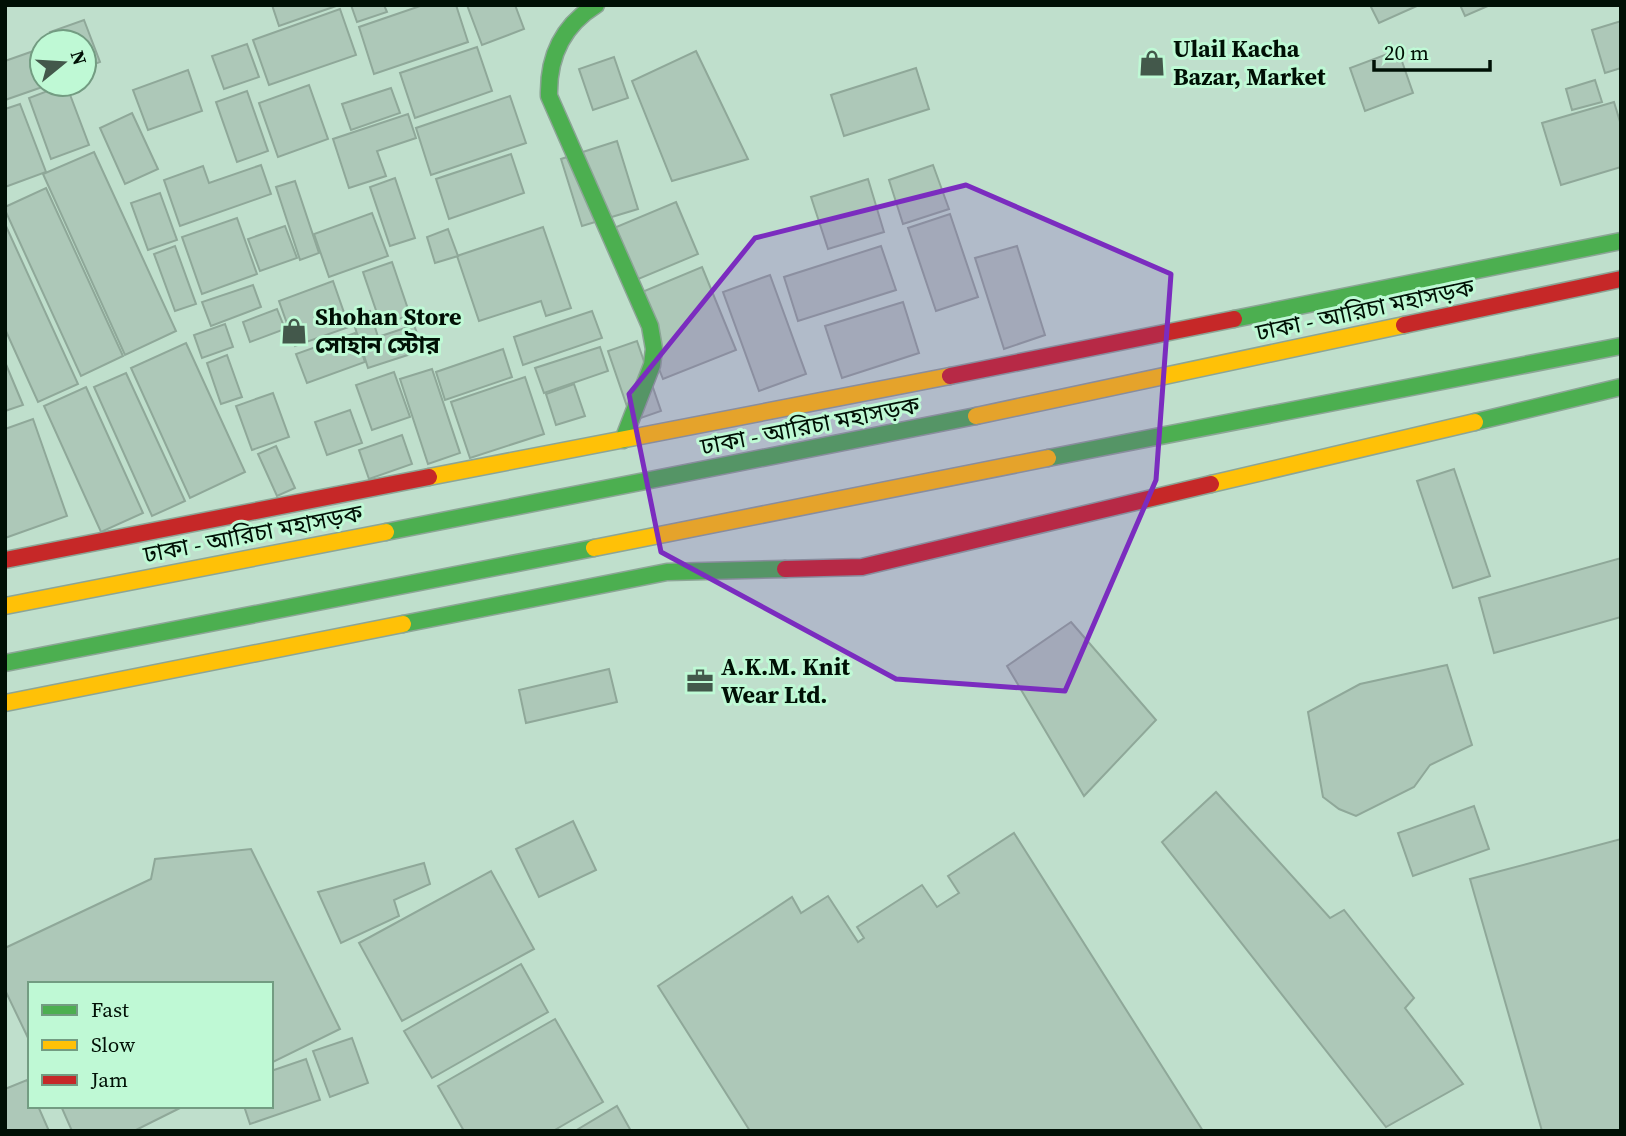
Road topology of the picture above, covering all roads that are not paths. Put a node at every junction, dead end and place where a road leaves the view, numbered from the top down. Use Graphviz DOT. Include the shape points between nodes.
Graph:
graph roads {
  1 [pos="596,5"];
  2 [pos="1621,241"];
  3 [pos="1621,279"];
  4 [pos="1621,346"];
  5 [pos="1621,387"];
  6 [pos="623,440"];
  7 [pos="5,560"];
  8 [pos="5,606"];
  9 [pos="5,663"];
  10 [pos="5,703"];
  1 -- 6 [label="main road" via="561,37 547,76 549,96 650,326 652,365"];
  2 -- 6 [label="main road"];
  3 -- 8 [label="main road, ঢাকা - আরিচা মহাসড়ক" via="897,433"];
  4 -- 9 [label="main road"];
  5 -- 10 [label="main road" via="862,567 667,572"];
  6 -- 7 [label="main road"];
}
